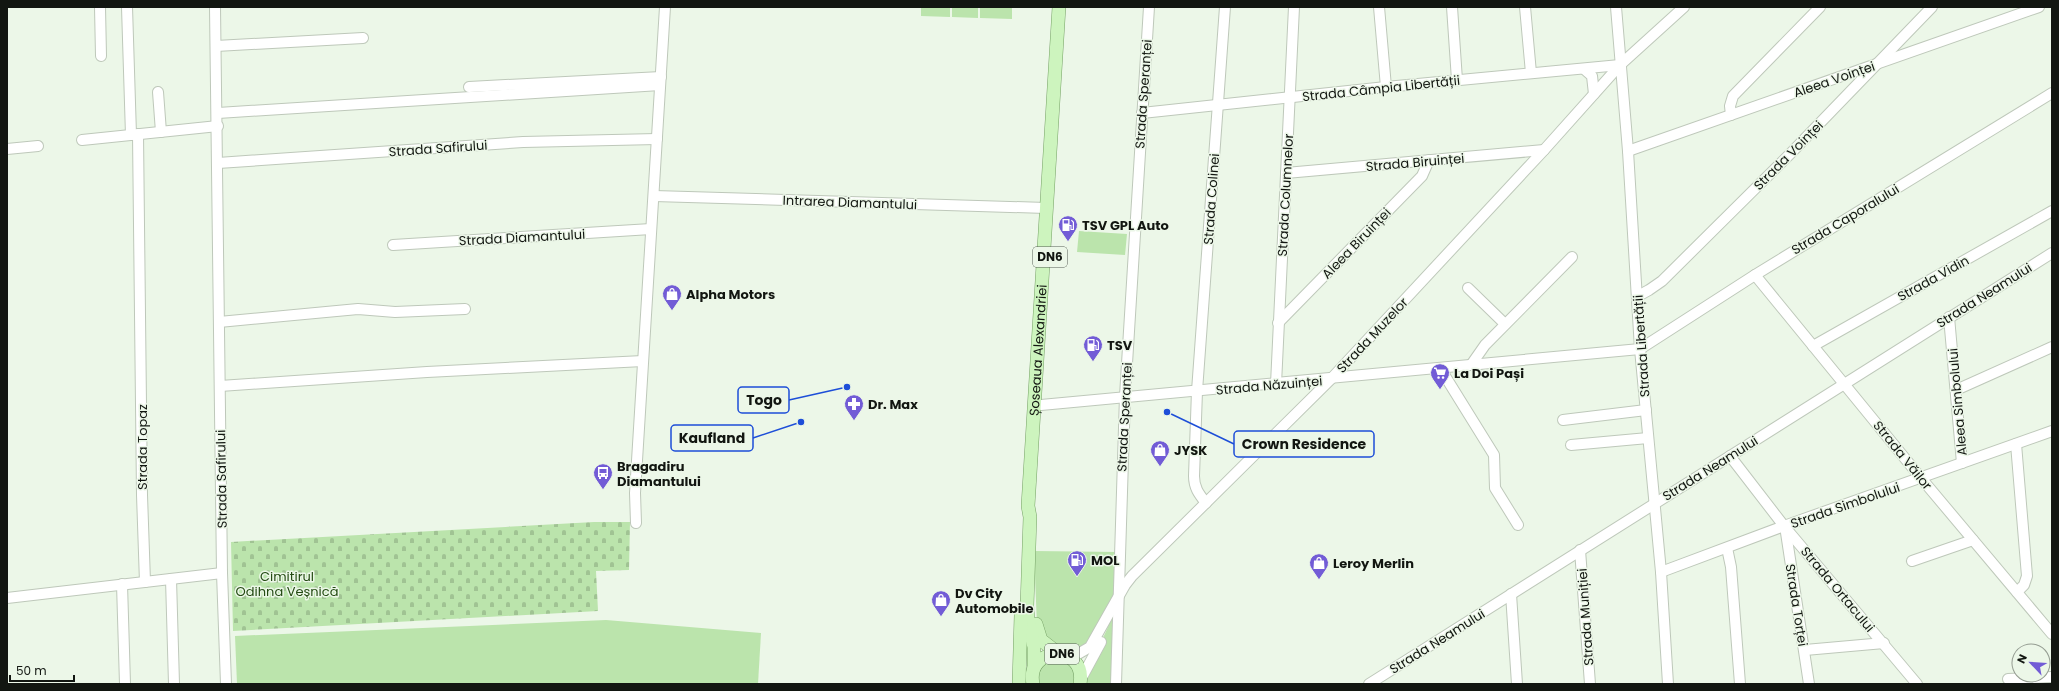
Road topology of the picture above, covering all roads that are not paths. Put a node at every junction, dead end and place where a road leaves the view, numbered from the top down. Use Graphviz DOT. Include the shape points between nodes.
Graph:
graph roads {
  1 [pos="100,7"];
  2 [pos="127,7"];
  3 [pos="215,7"];
  4 [pos="665,7"];
  5 [pos="1059,7"];
  6 [pos="1066,7"];
  7 [pos="1149,7"];
  8 [pos="1225,7"];
  9 [pos="1294,7"];
  10 [pos="1379,7"];
  11 [pos="1452,7"];
  12 [pos="1525,7"];
  13 [pos="1616,7"];
  14 [pos="1684,7"];
  15 [pos="1820,7"];
  16 [pos="1932,7"];
  17 [pos="2039,7"];
  18 [pos="363,38"];
  19 [pos="216,46"];
  20 [pos="101,56"];
  21 [pos="1620,65"];
  22 [pos="1876,65"];
  23 [pos="1584,69"];
  24 [pos="1531,74"];
  25 [pos="1457,80"];
  26 [pos="660,81"];
  27 [pos="469,87"];
  28 [pos="1386,87"];
  29 [pos="158,92"];
  30 [pos="2052,92"];
  31 [pos="1594,94"];
  32 [pos="1290,98"];
  33 [pos="1218,105"];
  34 [pos="218,113"];
  35 [pos="1142,113"];
  36 [pos="1731,115"];
  37 [pos="218,126"];
  38 [pos="162,132"];
  39 [pos="134,135"];
  40 [pos="657,139"];
  41 [pos="82,140"];
  42 [pos="38,146"];
  43 [pos="7,149"];
  44 [pos="1544,150"];
  45 [pos="1628,151"];
  46 [pos="1429,160"];
  47 [pos="218,163"];
  48 [pos="1286,173"];
  49 [pos="654,196"];
  50 [pos="1046,208"];
  51 [pos="2052,211"];
  52 [pos="651,229"];
  53 [pos="394,245"];
  54 [pos="2052,253"];
  55 [pos="1572,257"];
  56 [pos="1755,274"];
  57 [pos="1468,288"];
  58 [pos="1638,296"];
  59 [pos="465,309"];
  60 [pos="1949,317"];
  61 [pos="219,322"];
  62 [pos="1278,323"];
  63 [pos="1505,324"];
  64 [pos="1813,346"];
  65 [pos="2052,347"];
  66 [pos="1640,349"];
  67 [pos="643,361"];
  68 [pos="1471,365"];
  69 [pos="1440,368"];
  70 [pos="1331,379"];
  71 [pos="1276,384"];
  72 [pos="1845,384"];
  73 [pos="220,386"];
  74 [pos="1956,390"];
  75 [pos="1198,391"];
  76 [pos="1125,396"];
  77 [pos="1041,405"];
  78 [pos="1646,410"];
  79 [pos="1563,420"];
  80 [pos="2052,431"];
  81 [pos="1648,438"];
  82 [pos="2016,444"];
  83 [pos="1571,445"];
  84 [pos="1730,456"];
  85 [pos="1962,462"];
  86 [pos="1921,478"];
  87 [pos="1206,502"];
  88 [pos="1654,503"];
  89 [pos="1028,506"];
  90 [pos="636,523"];
  91 [pos="1518,525"];
  92 [pos="1784,526"];
  93 [pos="1973,540"];
  94 [pos="1727,548"];
  95 [pos="1580,550"];
  96 [pos="1912,562"];
  97 [pos="1661,572"];
  98 [pos="222,573"];
  99 [pos="171,579"];
  100 [pos="145,582"];
  101 [pos="122,584"];
  102 [pos="2017,592"];
  103 [pos="1511,594"];
  104 [pos="7,598"];
  105 [pos="1118,599"];
  106 [pos="2052,634"];
  107 [pos="1884,643"];
  108 [pos="1805,650"];
  109 [pos="1065,656"];
  110 [pos="1034,668"];
  111 [pos="2052,677"];
  112 [pos="2008,679"];
  113 [pos="1081,681"];
  114 [pos="125,684"];
  115 [pos="174,684"];
  116 [pos="226,684"];
  117 [pos="1019,684"];
  118 [pos="1033,684"];
  119 [pos="1116,684"];
  120 [pos="1369,684"];
  121 [pos="1517,684"];
  122 [pos="1590,684"];
  123 [pos="1668,684"];
  124 [pos="1740,684"];
  125 [pos="1809,684"];
  126 [pos="1917,684"];
  1 -- 20 [label="street"];
  2 -- 39 [label="street, Strada Topaz"];
  3 -- 19 [label="street, Strada Safirului"];
  4 -- 26 [label="street"];
  5 -- 50 [label="main road, Șoseaua Alexandriei / DN6"];
  6 -- 77 [label="main road, Șoseaua Alexandriei / DN6"];
  7 -- 35 [label="street, Strada Speranței"];
  8 -- 33 [label="street, Strada Colinei"];
  9 -- 32 [label="street, Strada Columnelor"];
  10 -- 28 [label="street"];
  11 -- 25 [label="street"];
  12 -- 24 [label="street"];
  13 -- 21 [label="street, Strada Libertății"];
  14 -- 21 [label="street, Strada Muzelor"];
  15 -- 36 [label="street" via="1733,96"];
  16 -- 22 [label="street, Strada Voinței"];
  17 -- 22 [label="street, Aleea Voinței"];
  18 -- 19 [label="street"];
  19 -- 34 [label="street, Strada Safirului"];
  21 -- 23 [label="street, Strada Câmpia Libertății"];
  21 -- 31 [label="street, Strada Muzelor"];
  21 -- 45 [label="street, Strada Libertății"];
  22 -- 36 [label="street, Aleea Voinței"];
  22 -- 58 [label="street, Strada Voinței" via="1662,281"];
  23 -- 24 [label="street, Strada Câmpia Libertății"];
  23 -- 31 [label="street" via="1592,76"];
  24 -- 25 [label="street, Strada Câmpia Libertății"];
  25 -- 28 [label="street, Strada Câmpia Libertății"];
  26 -- 27 [label="street"];
  26 -- 34 [label="street"];
  26 -- 40 [label="street"];
  28 -- 32 [label="street, Strada Câmpia Libertății"];
  29 -- 38 [label="street"];
  30 -- 56 [label="street, Strada Caporalului"];
  31 -- 44 [label="street, Strada Muzelor"];
  32 -- 33 [label="street, Strada Câmpia Libertății"];
  32 -- 48 [label="street, Strada Columnelor"];
  33 -- 35 [label="street, Strada Câmpia Libertății"];
  33 -- 75 [label="street, Strada Colinei"];
  34 -- 37 [label="street, Strada Safirului"];
  35 -- 76 [label="street, Strada Speranței"];
  36 -- 45 [label="street, Aleea Voinței"];
  37 -- 38 [label="street"];
  37 -- 47 [label="street, Strada Safirului"];
  38 -- 39 [label="street"];
  39 -- 41 [label="street"];
  39 -- 100 [label="street, Strada Topaz" via="141,312"];
  40 -- 47 [label="street, Strada Safirului" via="523,142"];
  40 -- 49 [label="street"];
  42 -- 43 [label="street"];
  44 -- 46 [label="street, Strada Biruinței"];
  44 -- 70 [label="street, Strada Muzelor"];
  45 -- 58 [label="street, Strada Libertății"];
  46 -- 48 [label="street, Strada Biruinței"];
  46 -- 62 [label="street, Aleea Biruinței" via="1422,176"];
  47 -- 61 [label="street, Strada Safirului"];
  48 -- 62 [label="street, Strada Columnelor"];
  49 -- 50 [label="street, Intrarea Diamantului"];
  49 -- 52 [label="street"];
  50 -- 89 [label="main road, Șoseaua Alexandriei / DN6"];
  51 -- 64 [label="street, Strada Vidin"];
  52 -- 53 [label="street, Strada Diamantului"];
  52 -- 67 [label="street"];
  54 -- 60 [label="street, Strada Neamului"];
  55 -- 63 [label="street"];
  56 -- 64 [label="street, Strada Văilor"];
  56 -- 66 [label="street, Strada Caporalului"];
  57 -- 63 [label="street"];
  58 -- 66 [label="street, Strada Libertății"];
  59 -- 61 [label="street" via="395,312 358,309"];
  60 -- 72 [label="street, Strada Neamului"];
  60 -- 74 [label="street, Aleea Simbolului"];
  61 -- 73 [label="street, Strada Safirului"];
  62 -- 71 [label="street, Strada Columnelor"];
  63 -- 68 [label="street"];
  64 -- 72 [label="street, Strada Văilor"];
  65 -- 74 [label="street"];
  66 -- 68 [label="street, Strada Năzuinței"];
  66 -- 78 [label="street, Strada Libertății"];
  67 -- 73 [label="street"];
  67 -- 90 [label="street" via="635,493"];
  68 -- 69 [label="street, Strada Năzuinței"];
  69 -- 70 [label="street, Strada Năzuinței"];
  69 -- 91 [label="street" via="1494,454 1494,484"];
  70 -- 71 [label="street, Strada Năzuinței"];
  70 -- 87 [label="street, Strada Muzelor"];
  71 -- 75 [label="street, Strada Năzuinței"];
  72 -- 84 [label="street, Strada Neamului"];
  72 -- 86 [label="street, Strada Văilor"];
  73 -- 98 [label="street, Strada Safirului"];
  74 -- 85 [label="street, Aleea Simbolului"];
  75 -- 76 [label="street, Strada Năzuinței"];
  75 -- 87 [label="street, Strada Colinei" via="1194,484"];
  76 -- 77 [label="street, Strada Năzuinței"];
  76 -- 105 [label="street, Strada Speranței"];
  77 -- 109 [label="main road, Șoseaua Alexandriei / DN6" via="1035,507 1035,612 1041,640"];
  78 -- 79 [label="street"];
  78 -- 81 [label="street, Strada Libertății"];
  80 -- 82 [label="street, Strada Simbolului"];
  81 -- 83 [label="street"];
  81 -- 88 [label="street, Strada Libertății"];
  82 -- 85 [label="street, Strada Simbolului"];
  82 -- 102 [label="street" via="2027,576 2024,585"];
  84 -- 88 [label="street, Strada Neamului"];
  84 -- 92 [label="street, Strada Ortacului"];
  85 -- 86 [label="street, Strada Simbolului"];
  86 -- 92 [label="street, Strada Simbolului"];
  86 -- 93 [label="street, Strada Văilor"];
  87 -- 105 [label="street, Strada Muzelor" via="1132,576"];
  88 -- 95 [label="street, Strada Neamului"];
  88 -- 97 [label="street, Strada Libertății"];
  89 -- 110 [label="main road, Șoseaua Alexandriei / DN6" via="1030,517 1027,606 1034,647"];
  89 -- 117 [label="main road, DN6" via="1025,517"];
  92 -- 94 [label="street, Strada Simbolului"];
  92 -- 107 [label="street, Strada Ortacului"];
  92 -- 108 [label="street, Strada Torței"];
  93 -- 96 [label="street"];
  93 -- 102 [label="street, Strada Văilor"];
  94 -- 97 [label="street, Strada Simbolului"];
  94 -- 124 [label="street" via="1731,567"];
  95 -- 103 [label="street, Strada Neamului"];
  95 -- 122 [label="street, Strada Muniției"];
  97 -- 123 [label="street, Strada Libertății"];
  98 -- 99 [label="street"];
  98 -- 116 [label="street, Strada Safirului"];
  99 -- 100 [label="street"];
  99 -- 115 [label="street"];
  100 -- 101 [label="street"];
  101 -- 104 [label="street"];
  101 -- 114 [label="street"];
  102 -- 106 [label="street, Strada Văilor"];
  103 -- 120 [label="street, Strada Neamului"];
  103 -- 121 [label="street"];
  105 -- 109 [label="street" via="1090,647"];
  105 -- 113 [label="street" via="1111,622"];
  105 -- 119 [label="street, Strada Speranței"];
  107 -- 108 [label="street"];
  107 -- 126 [label="street, Strada Ortacului"];
  108 -- 125 [label="street, Strada Torței"];
  109 -- 110 [label="main road, DN6" via="1044,657"];
  109 -- 113 [label="main road, DN6" via="1076,664"];
  110 -- 118 [label="main road, DN6"];
  111 -- 112 [label="street"];
}
